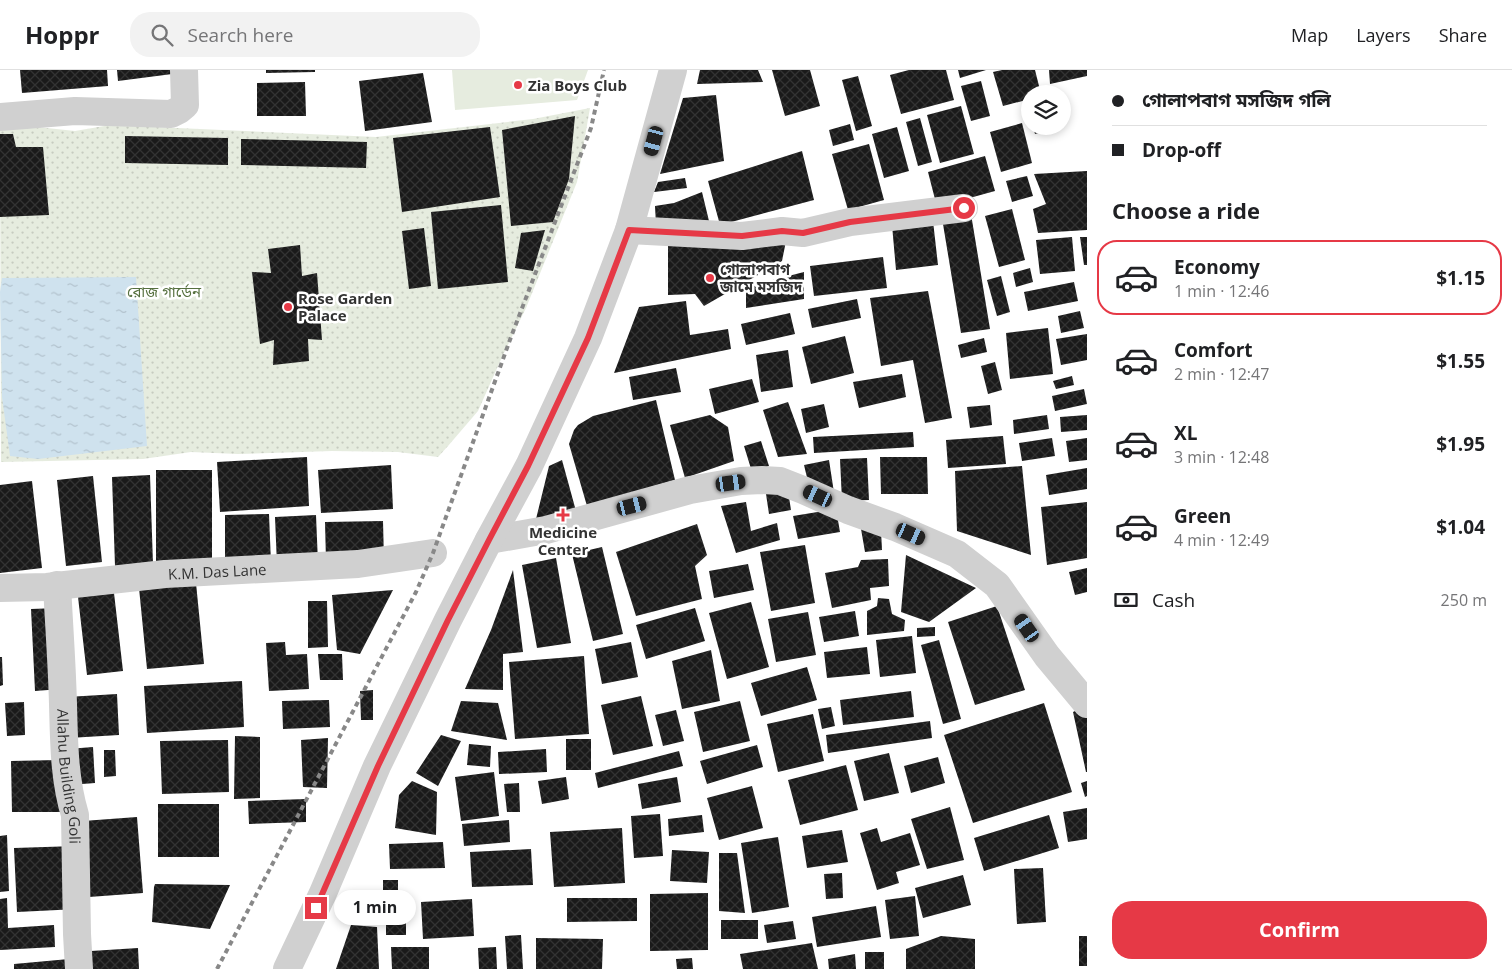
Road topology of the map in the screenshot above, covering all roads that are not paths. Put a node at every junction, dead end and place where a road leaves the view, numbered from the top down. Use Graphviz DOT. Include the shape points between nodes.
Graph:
graph roads {
  1 [pos="184,70"];
  2 [pos="673,70"];
  3 [pos="0,117"];
  4 [pos="964,208"];
  5 [pos="629,230"];
  6 [pos="489,540"];
  7 [pos="434,554"];
  8 [pos="57,585"];
  9 [pos="0,588"];
  10 [pos="1087,704"];
  11 [pos="79,969"];
  12 [pos="286,969"];
  1 -- 3 [label="street" via="185,104 171,114 75,111"];
  2 -- 5 [label="street"];
  4 -- 5 [label="street" via="850,222 803,233 782,231 742,236"];
  5 -- 6 [label="street" via="588,338"];
  6 -- 10 [label="street" via="546,530 690,490 742,481 780,481 957,554 998,585 1047,656"];
  6 -- 12 [label="street" via="378,766"];
  7 -- 8 [label="street, K.M. Das Lane" via="358,564 164,574"];
  8 -- 9 [label="street, K.M. Das Lane"];
  8 -- 11 [label="street, Allahu Building Goli" via="64,744 75,815"];
}
